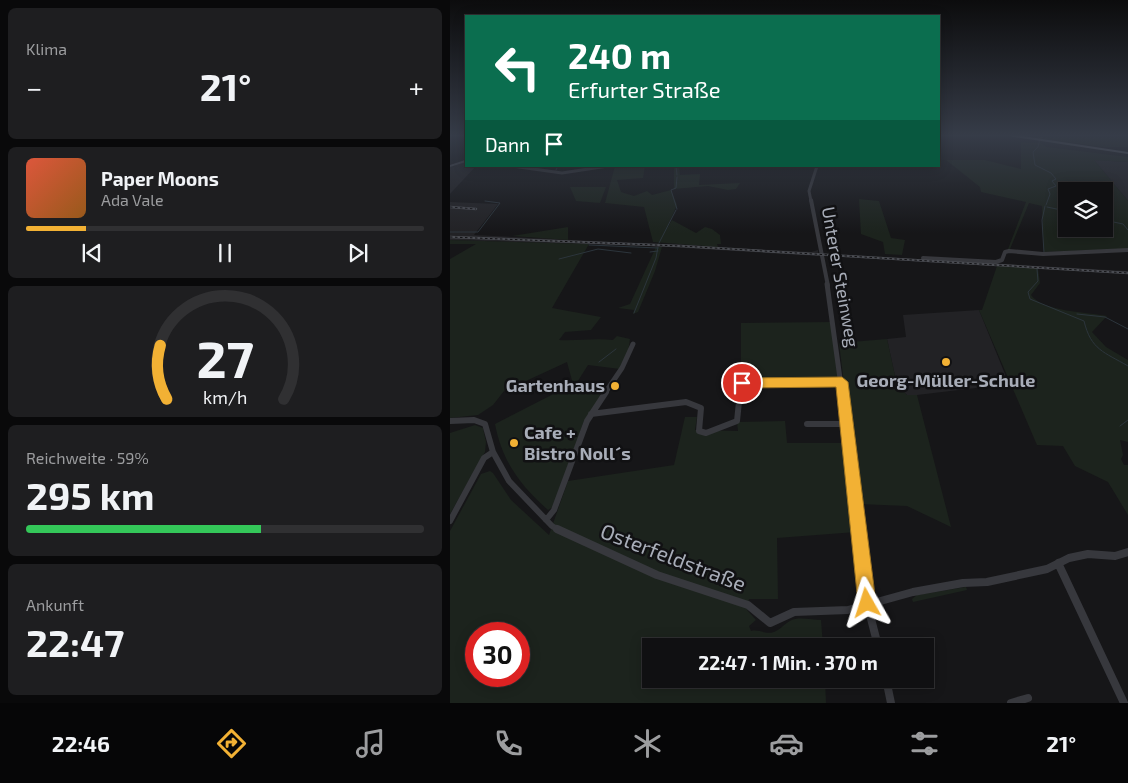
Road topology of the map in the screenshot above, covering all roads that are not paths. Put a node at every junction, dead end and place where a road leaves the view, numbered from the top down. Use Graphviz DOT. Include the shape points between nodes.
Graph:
graph roads {
  1 [pos="518,167"];
  2 [pos="553,167"];
  3 [pos="584,167"];
  4 [pos="602,167"];
  5 [pos="817,167"];
  6 [pos="582,170"];
  7 [pos="546,172"];
  8 [pos="1128,250"];
  9 [pos="923,258"];
  10 [pos="633,344"];
  11 [pos="842,382"];
  12 [pos="591,414"];
  13 [pos="450,421"];
  14 [pos="807,424"];
  15 [pos="846,424"];
  16 [pos="493,452"];
  17 [pos="450,521"];
  18 [pos="550,523"];
  19 [pos="1128,552"];
  20 [pos="1058,563"];
  21 [pos="867,603"];
  22 [pos="876,638"];
  23 [pos="888,688"];
  24 [pos="1028,698"];
  25 [pos="891,703"];
  26 [pos="1011,703"];
  27 [pos="1124,703"];
  1 -- 7 [label="street"];
  2 -- 7 [label="street"];
  3 -- 6 [label="street"];
  4 -- 6 [label="street"];
  5 -- 11 [label="street, Unterer Steinweg" via="809,191 833,313"];
  6 -- 7 [label="street"];
  8 -- 9 [label="street" via="1043,254 1009,251 996,262"];
  10 -- 12 [label="street" via="622,368"];
  11 -- 12 [label="street" via="745,382 740,385 737,421 706,433 699,431 700,407 686,402"];
  11 -- 15 [label="street, Unterer Steinweg"];
  12 -- 18 [label="street"];
  13 -- 16 [label="street" via="482,422 487,428"];
  14 -- 15 [label="street"];
  15 -- 21 [label="street, Unterer Steinweg"];
  16 -- 17 [label="street" via="484,458"];
  16 -- 18 [label="street" via="510,481"];
  18 -- 21 [label="street, Osterfeldstraße" via="585,544 657,575 748,605 770,623 794,612 848,610"];
  19 -- 20 [label="street, Osterfeldstraße" via="1115,556 1088,554"];
  20 -- 21 [label="street, Osterfeldstraße" via="1047,569 987,582 963,583"];
  20 -- 27 [label="street"];
  21 -- 22 [label="street, Unterer Steinweg"];
  23 -- 25 [label="street"];
  24 -- 26 [label="street"];
}
